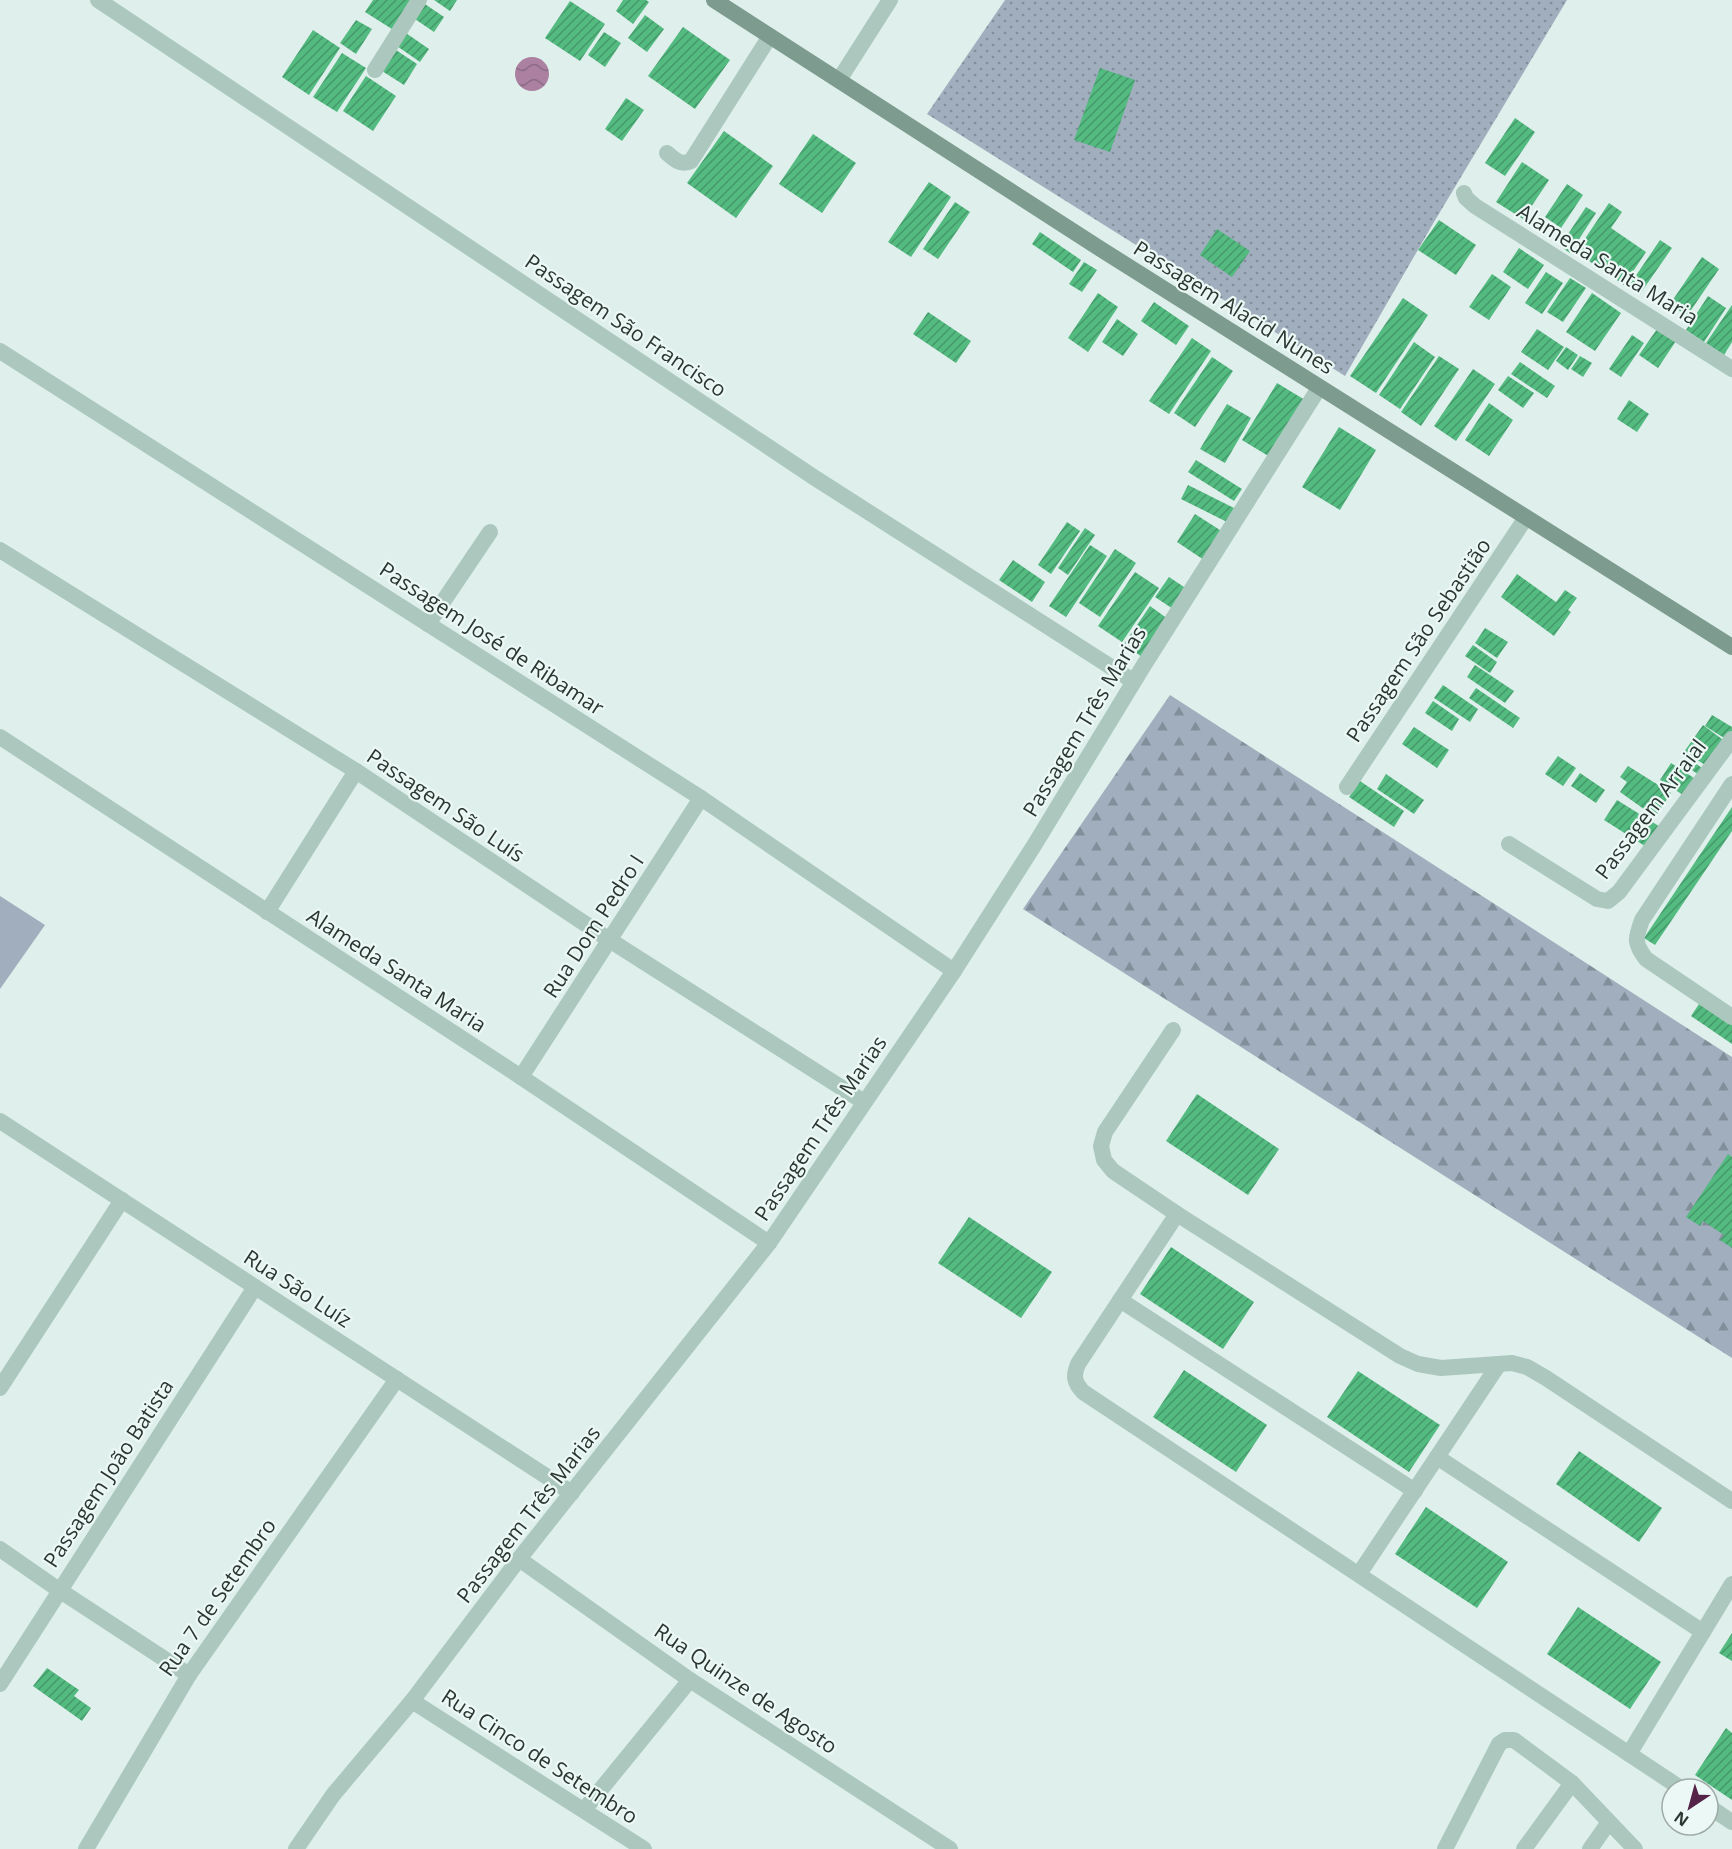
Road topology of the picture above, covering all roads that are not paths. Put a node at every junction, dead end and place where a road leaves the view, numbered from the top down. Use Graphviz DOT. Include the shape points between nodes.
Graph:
graph roads {
  1 [pos="98,0"];
  2 [pos="419,0"];
  3 [pos="714,0"];
  4 [pos="890,0"];
  5 [pos="770,36"];
  6 [pos="375,70"];
  7 [pos="838,80"];
  8 [pos="667,153"];
  9 [pos="1464,193"];
  10 [pos="0,351"];
  11 [pos="1732,369"];
  12 [pos="1319,388"];
  13 [pos="1526,519"];
  14 [pos="490,532"];
  15 [pos="0,550"];
  16 [pos="428,624"];
  17 [pos="1732,647"];
  18 [pos="1133,681"];
  19 [pos="0,736"];
  20 [pos="1732,739"];
  21 [pos="356,771"];
  22 [pos="1732,784"];
  23 [pos="1347,787"];
  24 [pos="701,798"];
  25 [pos="1509,844"];
  26 [pos="267,912"];
  27 [pos="611,941"];
  28 [pos="954,970"];
  29 [pos="1732,1017"];
  30 [pos="1173,1030"];
  31 [pos="521,1077"];
  32 [pos="864,1102"];
  33 [pos="0,1120"];
  34 [pos="122,1200"];
  35 [pos="1177,1214"];
  36 [pos="769,1242"];
  37 [pos="255,1287"];
  38 [pos="1120,1300"];
  39 [pos="1499,1364"];
  40 [pos="397,1379"];
  41 [pos="0,1388"];
  42 [pos="1437,1457"];
  43 [pos="1415,1491"];
  44 [pos="572,1493"];
  45 [pos="1732,1501"];
  46 [pos="0,1549"];
  47 [pos="519,1559"];
  48 [pos="1359,1574"];
  49 [pos="1732,1584"];
  50 [pos="59,1590"];
  51 [pos="1703,1632"];
  52 [pos="189,1675"];
  53 [pos="690,1680"];
  54 [pos="0,1684"];
  55 [pos="412,1701"];
  56 [pos="1629,1754"];
  57 [pos="1664,1777"];
  58 [pos="1572,1783"];
  59 [pos="584,1810"];
  60 [pos="1609,1822"];
  61 [pos="86,1849"];
  62 [pos="296,1849"];
  63 [pos="644,1849"];
  64 [pos="950,1849"];
  65 [pos="1445,1849"];
  66 [pos="1524,1849"];
  67 [pos="1590,1849"];
  68 [pos="1635,1849"];
  1 -- 18 [label="street, Passagem São Francisco" via="815,478"];
  2 -- 6 [label="street"];
  3 -- 5 [label="main road, Passagem Alacid Nunes"];
  4 -- 7 [label="street"];
  5 -- 7 [label="main road, Passagem Alacid Nunes"];
  5 -- 8 [label="street" via="691,161 680,163"];
  7 -- 12 [label="main road, Passagem Alacid Nunes"];
  9 -- 11 [label="street, Alameda Santa Maria" via="1475,206"];
  10 -- 16 [label="street, Passagem José de Ribamar"];
  12 -- 13 [label="main road, Passagem Alacid Nunes"];
  12 -- 18 [label="street, Passagem Três Marias"];
  13 -- 17 [label="main road, Passagem Alacid Nunes"];
  13 -- 23 [label="street, Passagem São Sebastião"];
  14 -- 16 [label="street"];
  15 -- 21 [label="street, Passagem São Luís"];
  16 -- 24 [label="street, Passagem José de Ribamar"];
  18 -- 28 [label="street, Passagem Três Marias"];
  19 -- 26 [label="street, Alameda Santa Maria"];
  20 -- 25 [label="street, Passagem Arraial" via="1619,892 1608,901 1596,899"];
  21 -- 26 [label="street"];
  21 -- 27 [label="street, Passagem São Luís"];
  22 -- 29 [label="street" via="1636,935 1637,947 1646,959"];
  24 -- 27 [label="street, Rua Dom Pedro I"];
  24 -- 28 [label="street, Passagem José de Ribamar"];
  26 -- 31 [label="street, Alameda Santa Maria"];
  27 -- 31 [label="street, Rua Dom Pedro I"];
  27 -- 32 [label="street, Passagem São Luís"];
  28 -- 32 [label="street, Passagem Três Marias"];
  30 -- 35 [label="street" via="1105,1132 1101,1146 1104,1160 1113,1171"];
  31 -- 36 [label="street, Alameda Santa Maria"];
  32 -- 36 [label="street, Passagem Três Marias"];
  33 -- 34 [label="street, Rua São Luíz"];
  34 -- 37 [label="street, Rua São Luíz"];
  34 -- 41 [label="street"];
  35 -- 38 [label="street"];
  35 -- 39 [label="street" via="1400,1356 1441,1368"];
  36 -- 44 [label="street, Passagem Três Marias"];
  37 -- 40 [label="street, Rua São Luíz"];
  37 -- 50 [label="street, Passagem João Batista"];
  38 -- 43 [label="street"];
  38 -- 48 [label="street" via="1078,1364 1076,1384"];
  39 -- 42 [label="street"];
  39 -- 45 [label="street" via="1527,1367 1546,1378"];
  40 -- 44 [label="street, Rua São Luíz"];
  40 -- 52 [label="street, Rua 7 de Setembro"];
  42 -- 43 [label="street"];
  42 -- 51 [label="street"];
  43 -- 48 [label="street"];
  44 -- 47 [label="street, Passagem Três Marias"];
  46 -- 50 [label="street"];
  47 -- 53 [label="street, Rua Quinze de Agosto"];
  47 -- 55 [label="street, Passagem Três Marias"];
  48 -- 56 [label="street"];
  49 -- 51 [label="street"];
  50 -- 52 [label="street"];
  50 -- 54 [label="street, Passagem João Batista"];
  51 -- 56 [label="street"];
  52 -- 61 [label="street, Rua 7 de Setembro"];
  53 -- 59 [label="street"];
  53 -- 64 [label="street, Rua Quinze de Agosto"];
  55 -- 59 [label="street, Rua Cinco de Setembro"];
  55 -- 62 [label="street, Passagem Três Marias" via="333,1795"];
  56 -- 57 [label="street"];
  58 -- 60 [label="street"];
  58 -- 65 [label="street" via="1514,1740 1505,1740 1499,1744"];
  58 -- 66 [label="street"];
  59 -- 63 [label="street, Rua Cinco de Setembro"];
  60 -- 67 [label="street"];
  60 -- 68 [label="street"];
}
